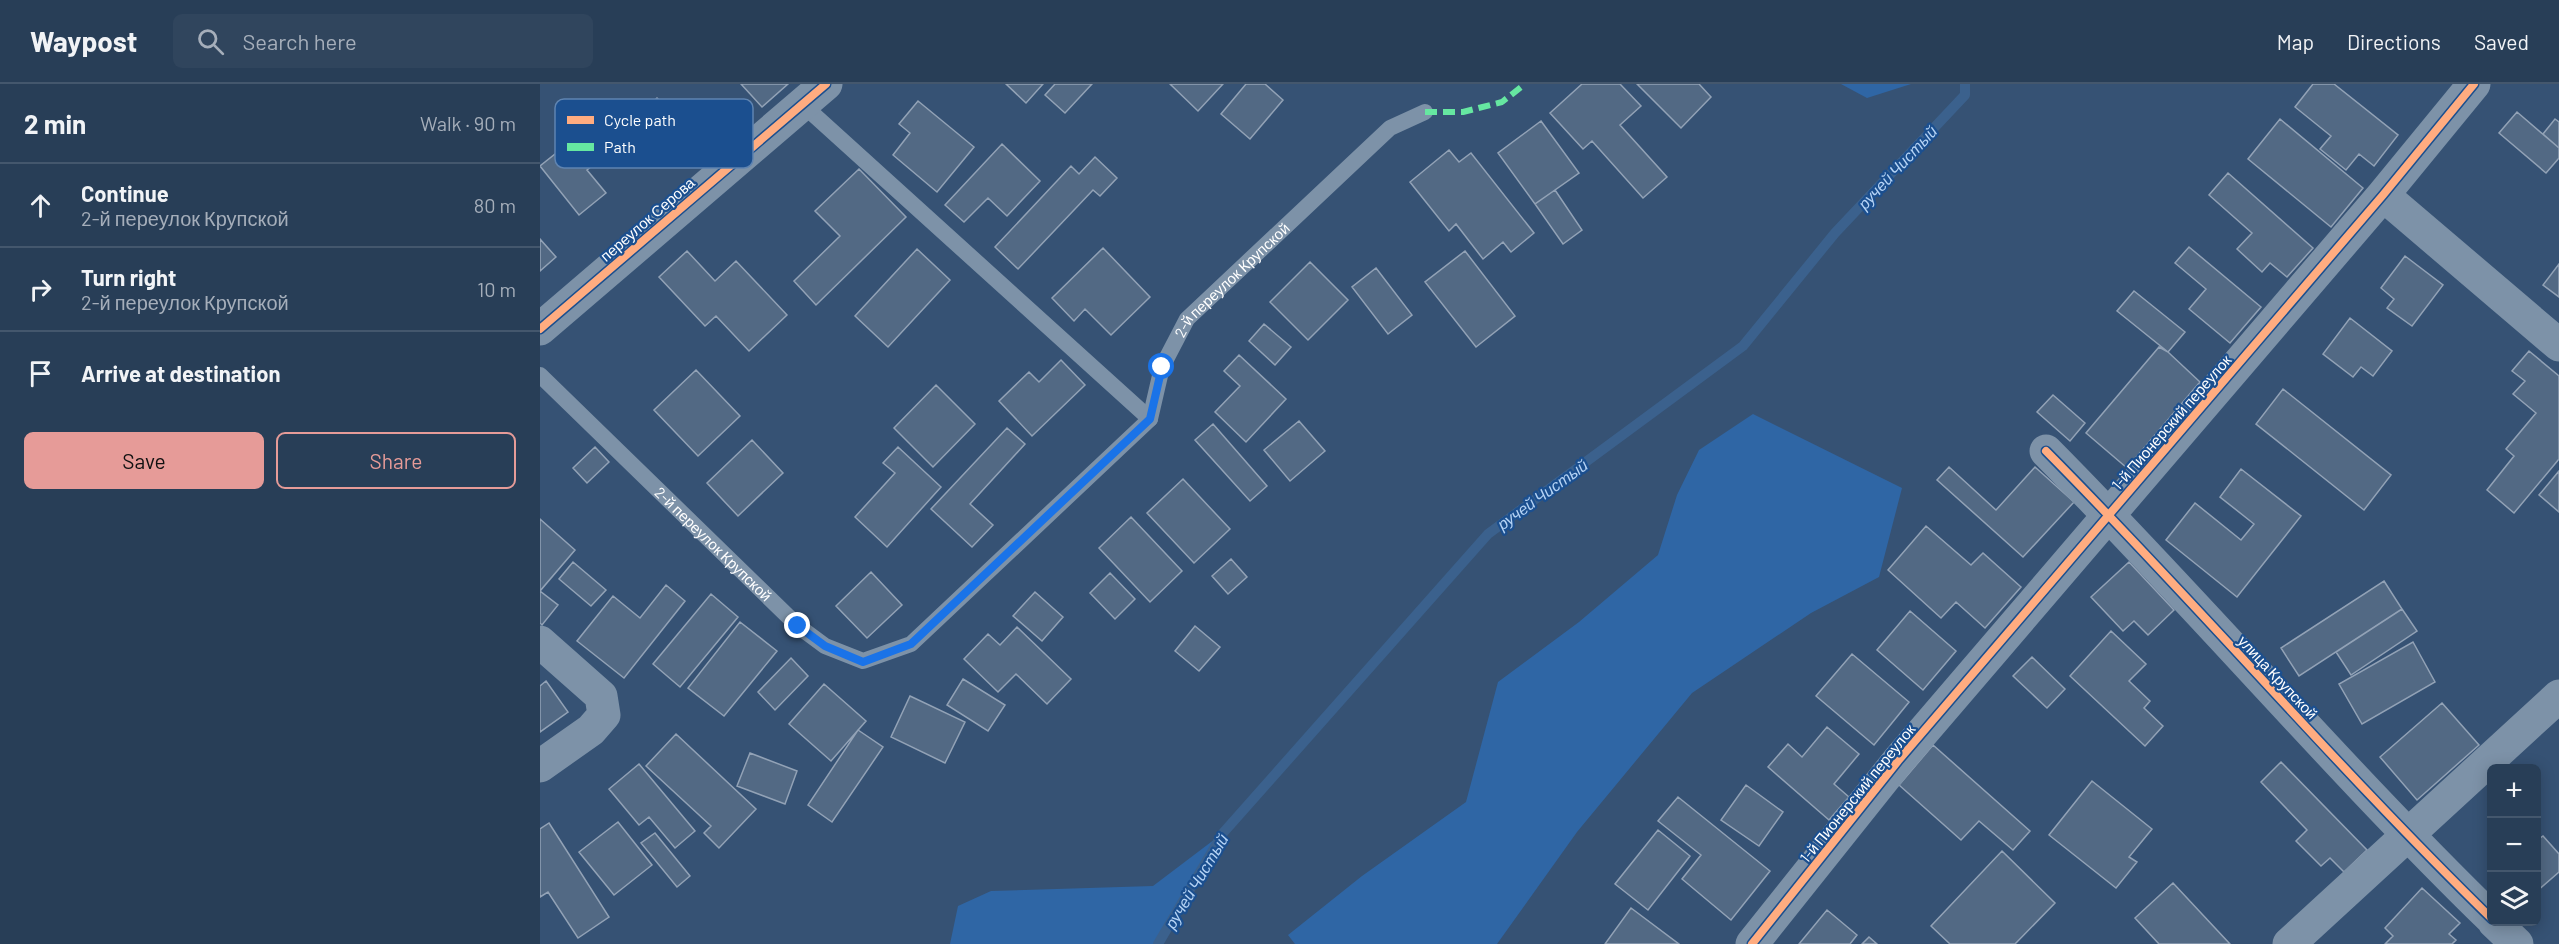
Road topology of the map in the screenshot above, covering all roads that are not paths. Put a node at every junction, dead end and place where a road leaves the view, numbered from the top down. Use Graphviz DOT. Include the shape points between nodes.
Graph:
graph roads {
  1 [pos="2474,84"];
  2 [pos="814,94"];
  3 [pos="1425,112"];
  4 [pos="753,146"];
  5 [pos="728,168"];
  6 [pos="2383,195"];
  7 [pos="540,329"];
  8 [pos="2559,345"];
  9 [pos="540,375"];
  10 [pos="1150,419"];
  11 [pos="2046,451"];
  12 [pos="2109,514"];
  13 [pos="540,642"];
  14 [pos="2559,696"];
  15 [pos="540,766"];
  16 [pos="2405,835"];
  17 [pos="2487,914"];
  18 [pos="2499,926"];
  19 [pos="1752,944"];
  20 [pos="2289,944"];
  21 [pos="2517,944"];
  1 -- 6 [label="street, 1-й Пионерский переулок"];
  2 -- 4 [label="street, переулок Серова"];
  2 -- 10 [label="lane"];
  3 -- 10 [label="lane, 2-й переулок Крупской" via="1390,128 1187,320 1162,367"];
  5 -- 7 [label="street, переулок Серова"];
  6 -- 8 [label="street"];
  6 -- 12 [label="street, 1-й Пионерский переулок"];
  9 -- 10 [label="lane, 2-й переулок Крупской" via="798,626 825,646 863,662 911,644"];
  11 -- 12 [label="street, улица Крупской"];
  12 -- 16 [label="street, улица Крупской"];
  12 -- 19 [label="street, 1-й Пионерский переулок" via="1898,761"];
  13 -- 15 [label="street" via="602,696 604,715 591,730"];
  14 -- 16 [label="street"];
  16 -- 17 [label="street, улица Крупской"];
  16 -- 20 [label="street"];
  18 -- 21 [label="street, улица Крупской"];
}
